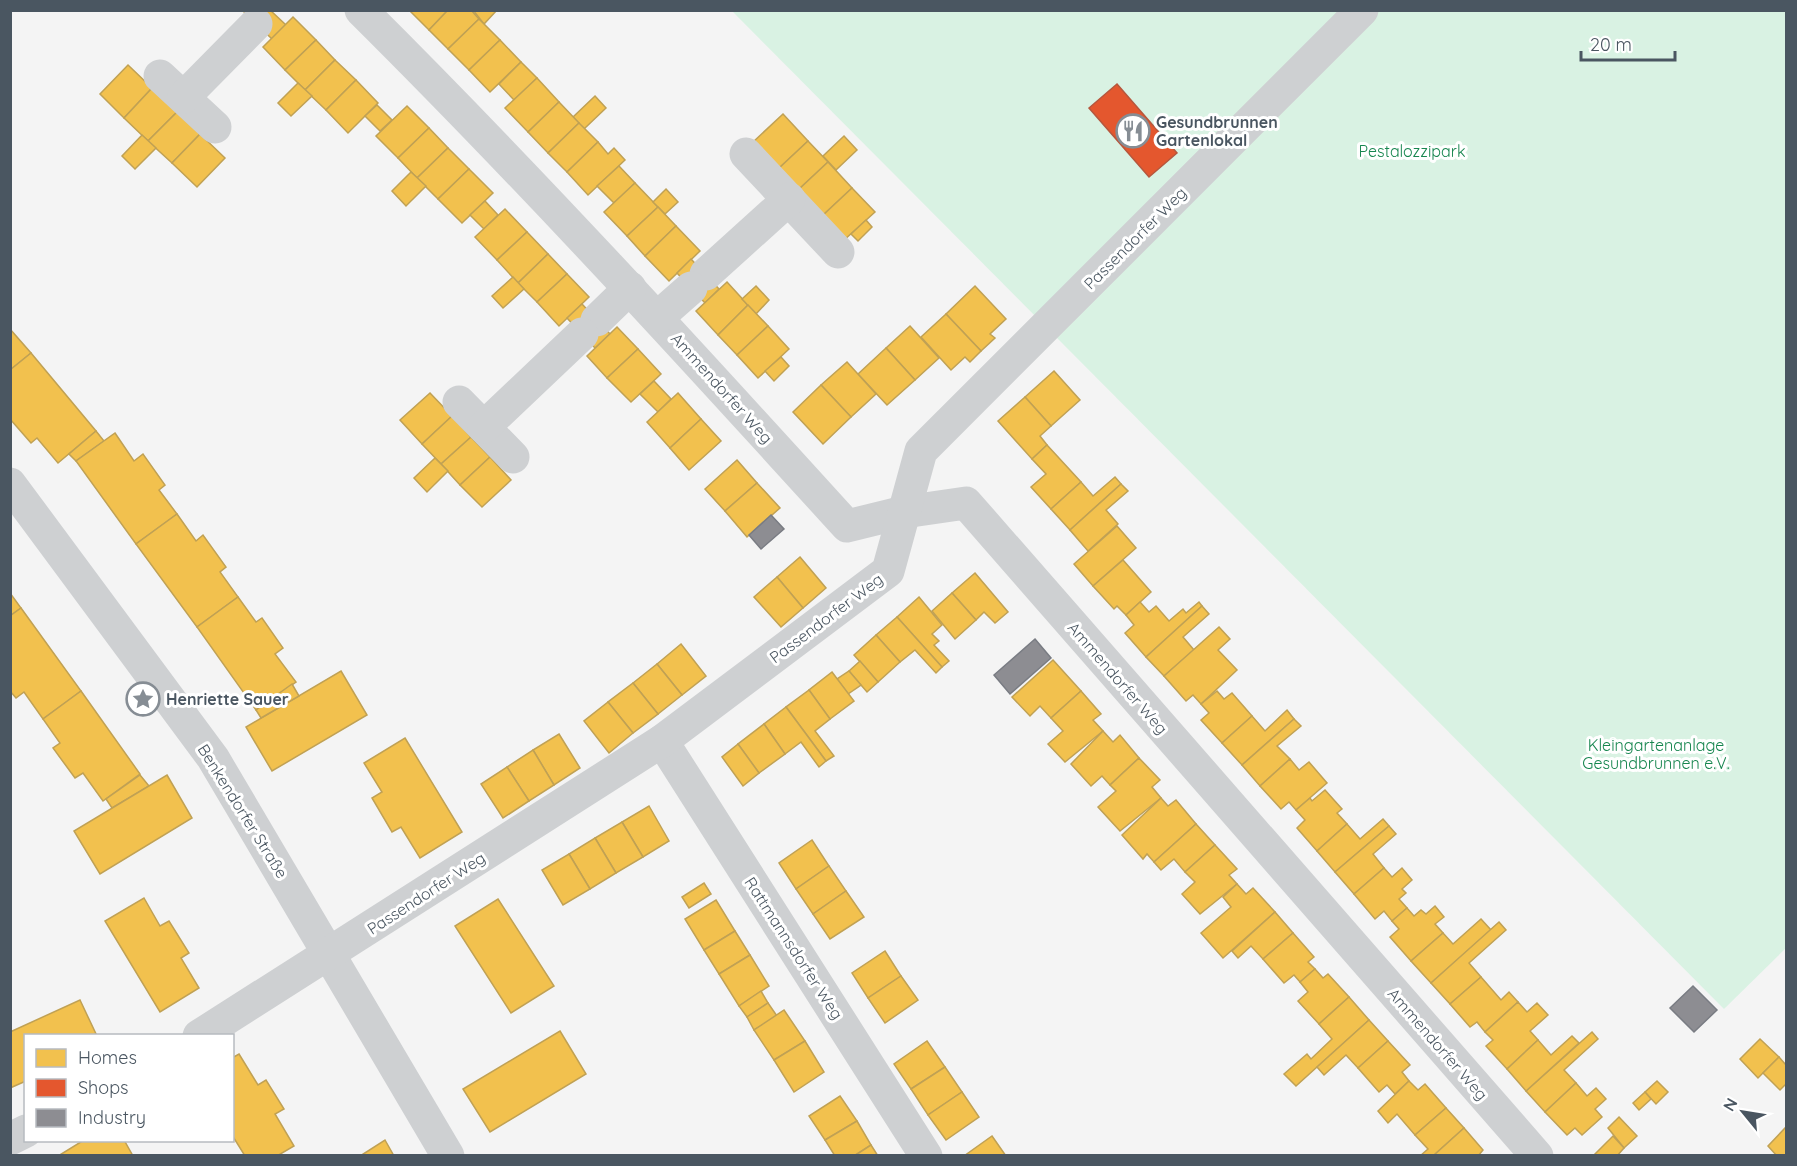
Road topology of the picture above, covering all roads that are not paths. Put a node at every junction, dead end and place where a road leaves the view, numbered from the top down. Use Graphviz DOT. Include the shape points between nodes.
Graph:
graph roads {
  1 [pos="361,10"];
  2 [pos="1362,10"];
  3 [pos="256,24"];
  4 [pos="215,127"];
  5 [pos="746,154"];
  6 [pos="789,199"];
  7 [pos="838,252"];
  8 [pos="630,288"];
  9 [pos="658,317"];
  10 [pos="459,402"];
  11 [pos="484,427"];
  12 [pos="513,458"];
  13 [pos="10,484"];
  14 [pos="904,512"];
  15 [pos="662,741"];
  16 [pos="330,954"];
  17 [pos="202,1034"];
  18 [pos="24,1132"];
  19 [pos="10,1139"];
  20 [pos="448,1155"];
  21 [pos="926,1155"];
  22 [pos="1537,1155"];
  1 -- 8 [label="street, Ammendorfer Weg"];
  2 -- 14 [label="street, Passendorfer Weg" via="921,451"];
  3 -- 4 [label="street" via="172,86"];
  5 -- 6 [label="street"];
  6 -- 7 [label="street"];
  6 -- 9 [label="street, Ammendorfer Weg"];
  8 -- 9 [label="street, Ammendorfer Weg"];
  8 -- 11 [label="street"];
  9 -- 14 [label="street, Ammendorfer Weg" via="847,526"];
  10 -- 11 [label="street"];
  11 -- 12 [label="street"];
  13 -- 16 [label="street, Benkendorfer Straße" via="213,758"];
  14 -- 15 [label="street, Passendorfer Weg" via="888,572"];
  14 -- 22 [label="street, Ammendorfer Weg" via="966,503"];
  15 -- 16 [label="street, Passendorfer Weg"];
  15 -- 21 [label="street, Rattmannsdorfer Weg"];
  16 -- 17 [label="street, Passendorfer Weg"];
  16 -- 20 [label="street, Benkendorfer Straße"];
  18 -- 19 [label="street"];
}
